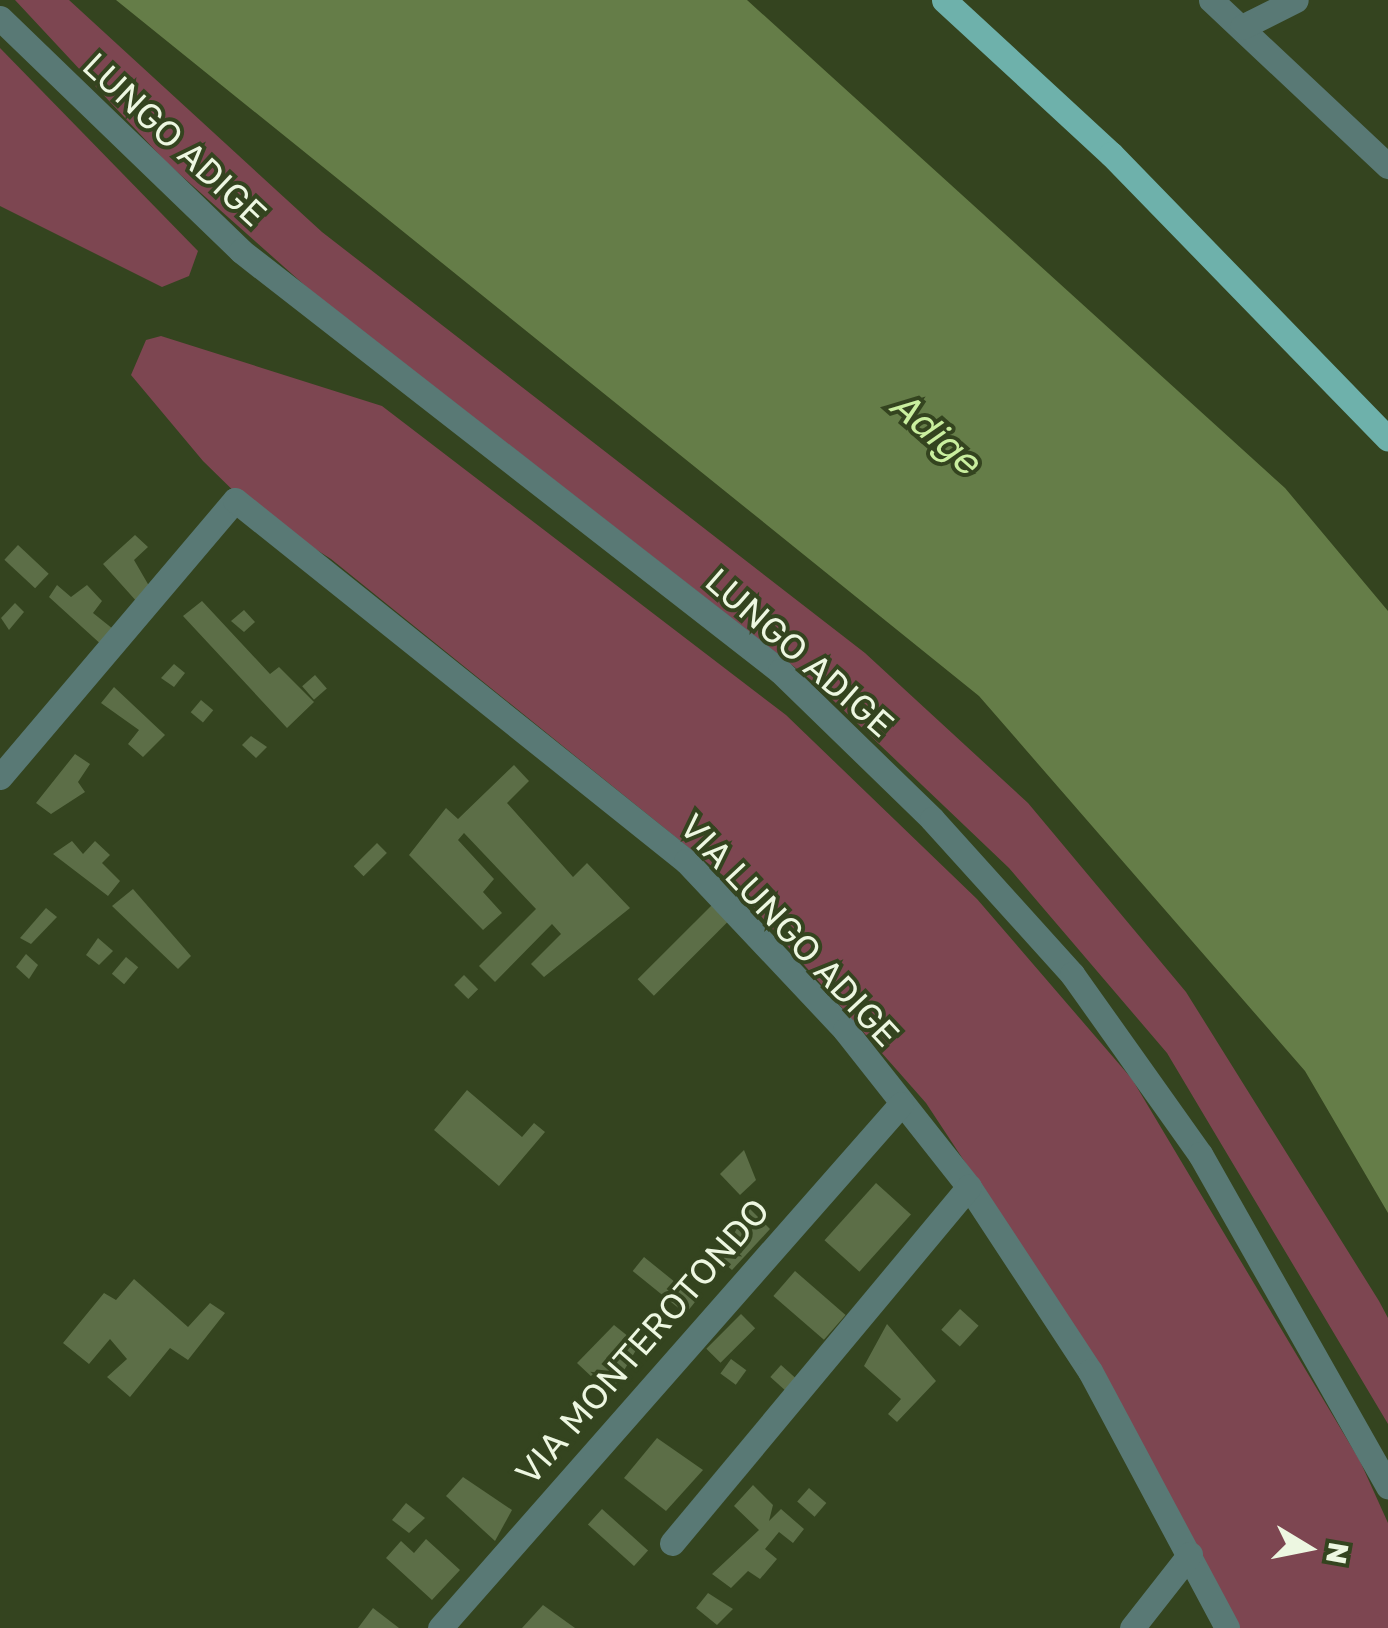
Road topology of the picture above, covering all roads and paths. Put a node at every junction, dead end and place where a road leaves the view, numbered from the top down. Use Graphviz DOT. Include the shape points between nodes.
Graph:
graph roads {
  1 [pos="944,0"];
  2 [pos="1211,0"];
  3 [pos="1296,0"];
  4 [pos="0,18"];
  5 [pos="1242,28"];
  6 [pos="1388,166"];
  7 [pos="1388,439"];
  8 [pos="0,777"];
  9 [pos="901,1104"];
  10 [pos="969,1187"];
  11 [pos="1388,1486"];
  12 [pos="672,1543"];
  13 [pos="1190,1554"];
  14 [pos="440,1628"];
  15 [pos="1132,1628"];
  16 [pos="1228,1628"];
  1 -- 7 [label="main road" via="1124,168"];
  2 -- 5 [label="street"];
  3 -- 5 [label="street"];
  4 -- 11 [label="street, LUNGO ADIGE" via="241,250 780,672 932,818 1072,974 1200,1154"];
  5 -- 6 [label="street"];
  8 -- 9 [label="street, VIA LUNGO ADIGE" via="235,500 686,861"];
  9 -- 10 [label="street, VIA LUNGO ADIGE"];
  9 -- 14 [label="street, VIA MONTEROTONDO"];
  10 -- 12 [label="street"];
  10 -- 13 [label="street, VIA LUNGO ADIGE" via="1090,1371"];
  13 -- 15 [label="street"];
  13 -- 16 [label="street, VIA LUNGO ADIGE"];
}
